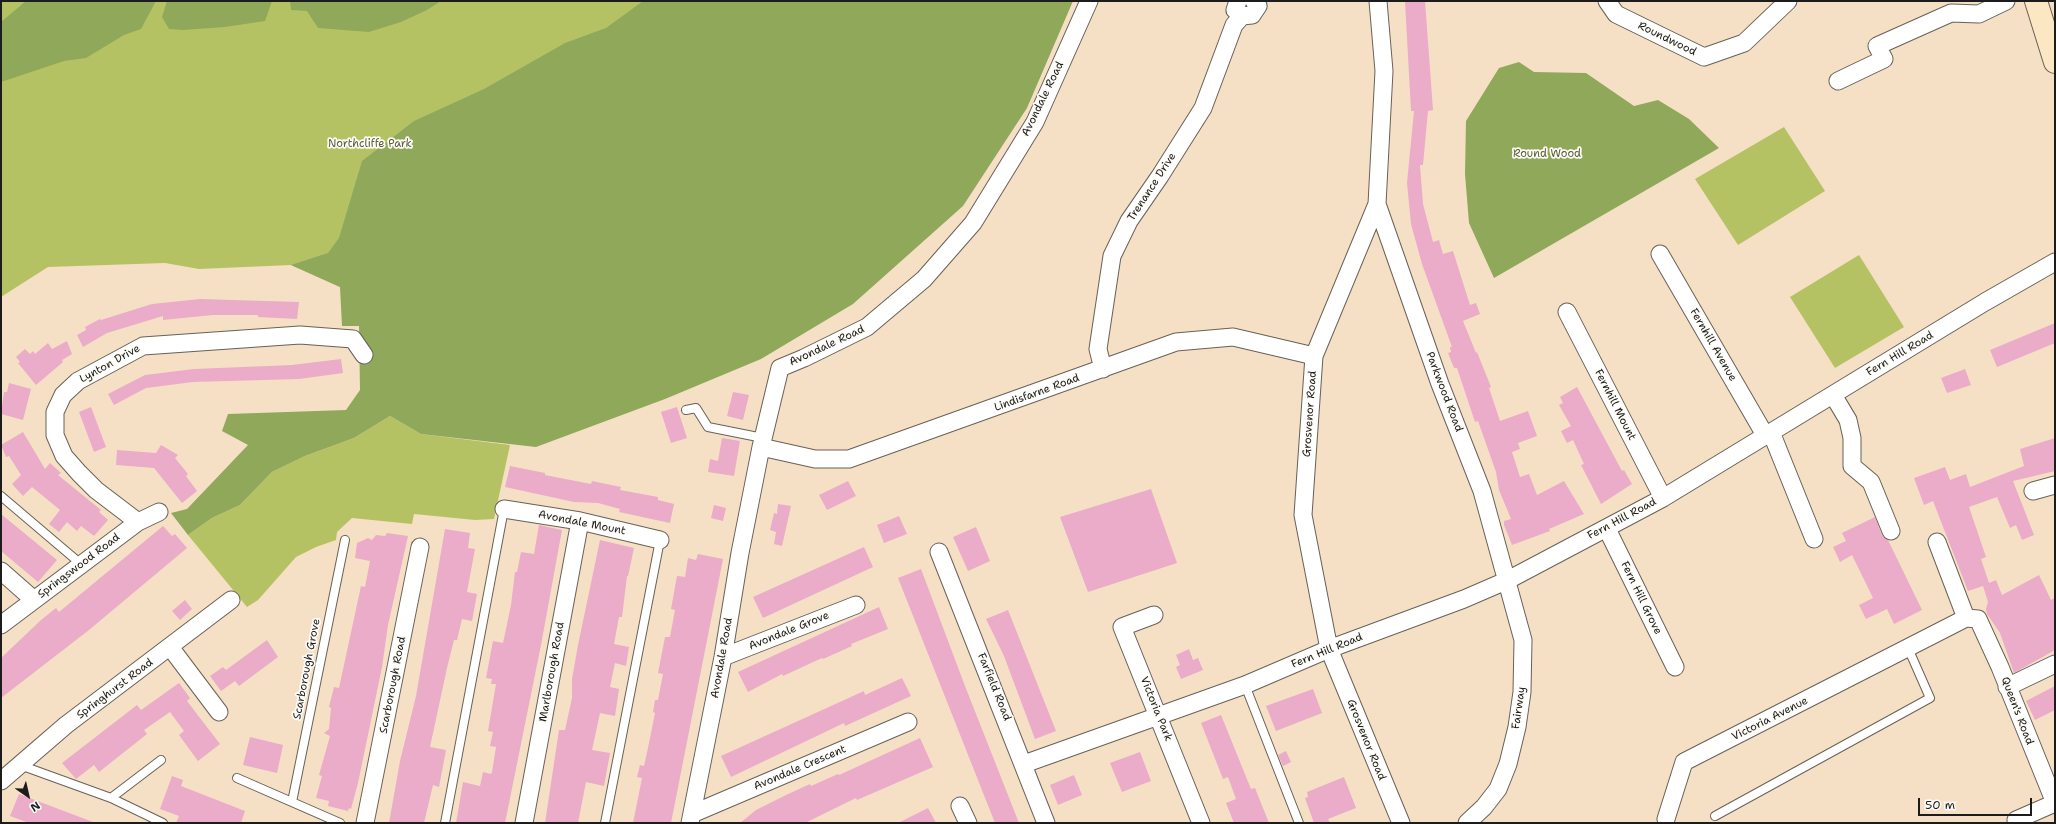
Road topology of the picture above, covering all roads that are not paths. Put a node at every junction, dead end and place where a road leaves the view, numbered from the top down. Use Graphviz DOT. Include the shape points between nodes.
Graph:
graph roads {
  1 [pos="1089,1"];
  2 [pos="1254,1"];
  3 [pos="1378,1"];
  4 [pos="1607,1"];
  5 [pos="1788,1"];
  6 [pos="2006,1"];
  7 [pos="2036,1"];
  8 [pos="1240,8"];
  9 [pos="2055,62"];
  10 [pos="1838,81"];
  11 [pos="1377,204"];
  12 [pos="1660,254"];
  13 [pos="2055,262"];
  14 [pos="1567,312"];
  15 [pos="364,355"];
  16 [pos="1314,356"];
  17 [pos="1104,369"];
  18 [pos="1833,395"];
  19 [pos="686,410"];
  20 [pos="1768,434"];
  21 [pos="762,442"];
  22 [pos="2055,485"];
  23 [pos="2033,491"];
  24 [pos="1,496"];
  25 [pos="1663,498"];
  26 [pos="504,509"];
  27 [pos="159,512"];
  28 [pos="580,521"];
  29 [pos="138,522"];
  30 [pos="1607,529"];
  31 [pos="1891,531"];
  32 [pos="1814,539"];
  33 [pos="344,540"];
  34 [pos="660,540"];
  35 [pos="1937,542"];
  36 [pos="420,547"];
  37 [pos="939,552"];
  38 [pos="81,564"];
  39 [pos="1,571"];
  40 [pos="1508,580"];
  41 [pos="34,600"];
  42 [pos="231,600"];
  43 [pos="856,605"];
  44 [pos="1154,615"];
  45 [pos="1972,619"];
  46 [pos="1,625"];
  47 [pos="170,648"];
  48 [pos="1908,648"];
  49 [pos="1329,649"];
  50 [pos="723,657"];
  51 [pos="2055,664"];
  52 [pos="1675,667"];
  53 [pos="1245,685"];
  54 [pos="2007,687"];
  55 [pos="219,712"];
  56 [pos="1159,716"];
  57 [pos="908,722"];
  58 [pos="161,760"];
  59 [pos="1024,764"];
  60 [pos="19,765"];
  61 [pos="237,778"];
  62 [pos="1,781"];
  63 [pos="111,798"];
  64 [pos="292,802"];
  65 [pos="2055,803"];
  66 [pos="960,806"];
  67 [pos="1715,816"];
  68 [pos="691,819"];
  69 [pos="1666,819"];
  70 [pos="2016,820"];
  71 [pos="163,822"];
  72 [pos="340,823"];
  73 [pos="365,823"];
  74 [pos="445,823"];
  75 [pos="524,823"];
  76 [pos="604,823"];
  77 [pos="968,823"];
  78 [pos="1046,823"];
  79 [pos="1201,823"];
  80 [pos="1299,823"];
  81 [pos="1401,823"];
  82 [pos="1467,823"];
  1 -- 21 [label="street, Avondale Road" via="1035,122 972,223 924,279 867,327 780,368"];
  2 -- 8 [label="street, Trenance Drive" via="1258,6 1252,15"];
  3 -- 11 [label="street, Grosvenor Road" via="1384,71"];
  4 -- 5 [label="street, Roundwood" via="1616,14 1704,57 1744,43"];
  6 -- 10 [label="street" via="1979,14 1951,13 1877,46 1884,59"];
  7 -- 9 [label="street"];
  8 -- 17 [label="street, Trenance Drive" via="1203,108 1129,221 1112,256 1098,349"];
  11 -- 16 [label="street, Grosvenor Road"];
  11 -- 40 [label="street, Parkwood Road" via="1440,384 1482,491"];
  12 -- 20 [label="street, Fernhill Avenue"];
  13 -- 18 [label="street, Fern Hill Road"];
  14 -- 25 [label="street, Fernhill Mount"];
  15 -- 29 [label="street, Lynton Drive" via="353,339 300,335 143,346 78,381 63,395 55,412 56,435 64,456 96,490"];
  16 -- 17 [label="street, Lindisfarne Road" via="1233,336 1176,342"];
  16 -- 49 [label="street, Grosvenor Road" via="1303,515"];
  17 -- 21 [label="street, Lindisfarne Road" via="849,459 815,459"];
  18 -- 20 [label="street, Fern Hill Road"];
  18 -- 31 [label="street" via="1848,420 1852,438 1852,466 1871,482"];
  19 -- 21 [label="lane" via="696,408 708,427"];
  20 -- 25 [label="street, Fern Hill Road"];
  20 -- 32 [label="street, Fernhill Avenue"];
  21 -- 50 [label="street, Avondale Road"];
  22 -- 23 [label="street"];
  24 -- 38 [label="lane"];
  25 -- 30 [label="street, Fern Hill Road"];
  26 -- 28 [label="street, Avondale Mount"];
  26 -- 74 [label="lane"];
  27 -- 29 [label="street, Springswood Road"];
  28 -- 34 [label="street, Avondale Mount"];
  28 -- 75 [label="street, Marlborough Road"];
  29 -- 38 [label="street, Springswood Road"];
  30 -- 40 [label="street, Fern Hill Road"];
  30 -- 52 [label="street, Fern Hill Grove"];
  33 -- 64 [label="lane, Scarborough Grove"];
  34 -- 76 [label="lane"];
  35 -- 45 [label="street, Queen's Road"];
  36 -- 73 [label="street, Scarborough Road"];
  37 -- 59 [label="street, Farfield Road"];
  38 -- 41 [label="street, Springswood Road"];
  39 -- 41 [label="street"];
  40 -- 49 [label="street, Fern Hill Road"];
  40 -- 82 [label="street, Fairway" via="1523,640 1522,692 1517,727 1508,764 1498,789 1484,808"];
  41 -- 46 [label="street, Springswood Road"];
  42 -- 47 [label="street, Springhurst Road"];
  43 -- 50 [label="street, Avondale Grove"];
  44 -- 56 [label="street, Victoria Park" via="1122,627"];
  45 -- 48 [label="street, Victoria Avenue"];
  45 -- 54 [label="street, Queen's Road"];
  47 -- 55 [label="street"];
  47 -- 60 [label="street, Springhurst Road" via="66,725"];
  48 -- 67 [label="lane" via="1930,698"];
  48 -- 69 [label="street, Victoria Avenue" via="1684,762"];
  49 -- 53 [label="street, Fern Hill Road"];
  49 -- 81 [label="street, Grosvenor Road"];
  50 -- 68 [label="street, Avondale Road"];
  51 -- 54 [label="street"];
  53 -- 56 [label="street, Fern Hill Road"];
  53 -- 80 [label="lane"];
  54 -- 65 [label="street, Queen's Road"];
  56 -- 59 [label="street, Fern Hill Road"];
  56 -- 79 [label="street, Victoria Park"];
  57 -- 68 [label="street, Avondale Crescent"];
  58 -- 63 [label="lane"];
  59 -- 78 [label="street, Farfield Road"];
  60 -- 62 [label="street, Springhurst Road"];
  60 -- 63 [label="lane"];
  61 -- 64 [label="lane"];
  63 -- 71 [label="lane"];
  64 -- 72 [label="lane"];
  65 -- 70 [label="street"];
  66 -- 77 [label="street"];
}
